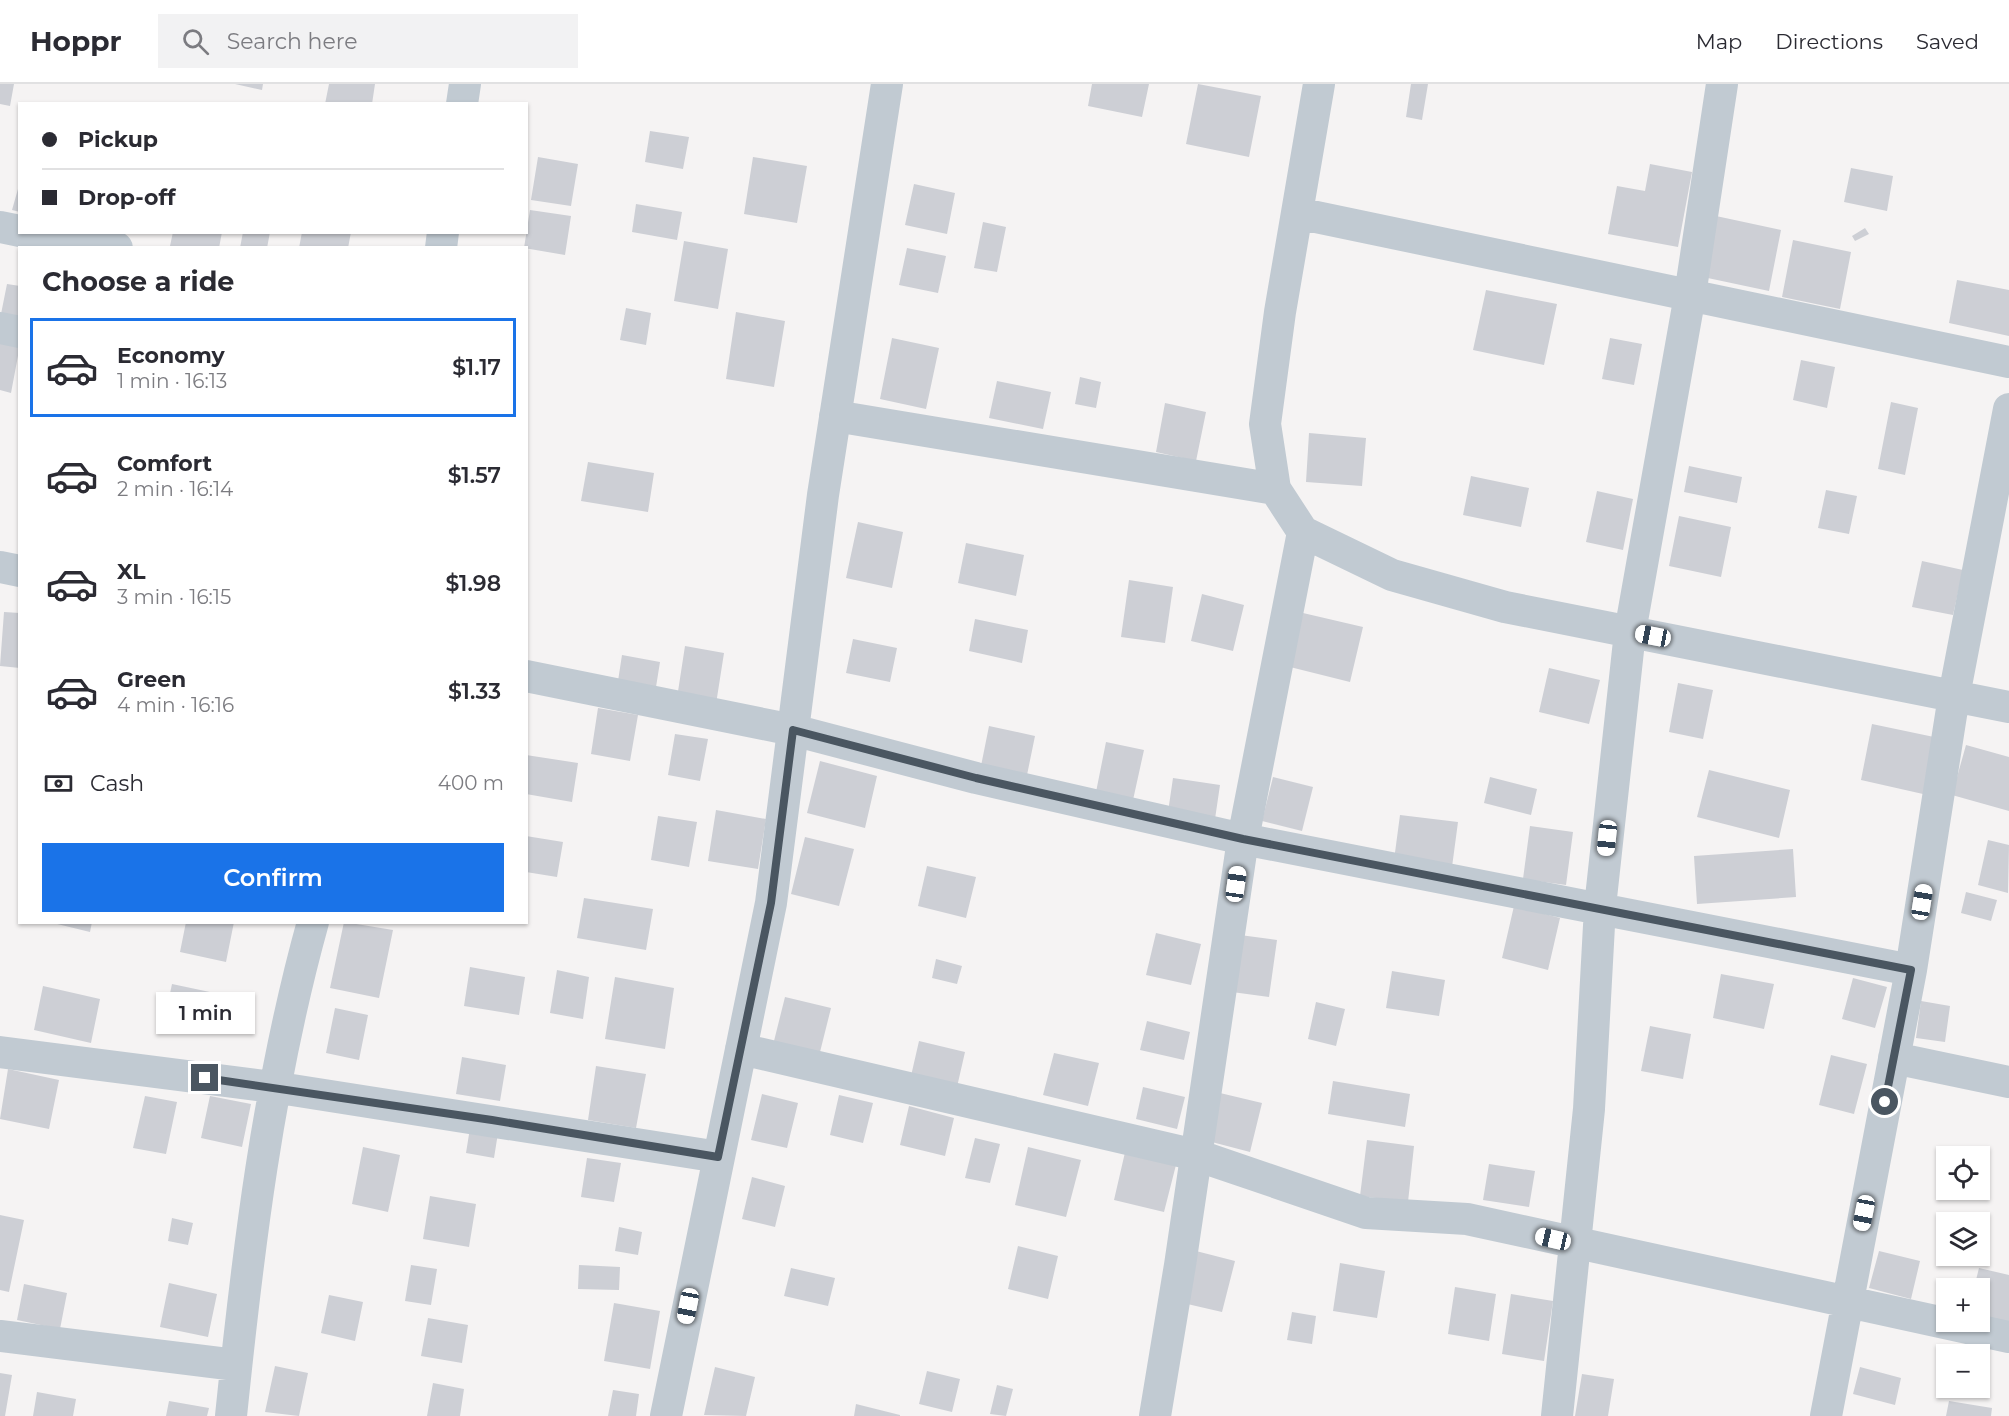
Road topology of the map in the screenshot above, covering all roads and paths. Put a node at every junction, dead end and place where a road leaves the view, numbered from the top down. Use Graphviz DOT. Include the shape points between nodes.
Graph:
graph roads {
  1 [pos="465,84"];
  2 [pos="887,84"];
  3 [pos="1319,84"];
  4 [pos="1722,84"];
  5 [pos="462,102"];
  6 [pos="1297,213"];
  7 [pos="0,227"];
  8 [pos="18,231"];
  9 [pos="41,234"];
  10 [pos="106,246"];
  11 [pos="1690,295"];
  12 [pos="0,328"];
  13 [pos="18,332"];
  14 [pos="2009,362"];
  15 [pos="2009,409"];
  16 [pos="836,416"];
  17 [pos="1275,489"];
  18 [pos="1303,532"];
  19 [pos="0,567"];
  20 [pos="18,571"];
  21 [pos="1630,632"];
  22 [pos="528,676"];
  23 [pos="1954,696"];
  24 [pos="2009,707"];
  25 [pos="793,730"];
  26 [pos="1243,839"];
  27 [pos="1600,907"];
  28 [pos="312,924"];
  29 [pos="1911,970"];
  30 [pos="741,1049"];
  31 [pos="0,1052"];
  32 [pos="1894,1058"];
  33 [pos="2009,1082"];
  34 [pos="273,1087"];
  35 [pos="1196,1155"];
  36 [pos="718,1157"];
  37 [pos="1574,1244"];
  38 [pos="1847,1301"];
  39 [pos="0,1336"];
  40 [pos="2009,1337"];
  41 [pos="236,1365"];
  42 [pos="231,1416"];
  43 [pos="666,1416"];
  44 [pos="1155,1416"];
  45 [pos="1557,1416"];
  46 [pos="1826,1416"];
  1 -- 5 [label="street"];
  2 -- 16 [label="street"];
  3 -- 6 [label="street"];
  4 -- 11 [label="street"];
  6 -- 11 [label="street"];
  6 -- 17 [label="street" via="1265,424"];
  7 -- 8 [label="street"];
  9 -- 10 [label="street"];
  11 -- 14 [label="street"];
  11 -- 21 [label="street"];
  12 -- 13 [label="street"];
  15 -- 23 [label="street"];
  16 -- 17 [label="street"];
  16 -- 25 [label="street"];
  17 -- 18 [label="street"];
  18 -- 21 [label="street" via="1392,575 1505,607"];
  18 -- 26 [label="street"];
  19 -- 20 [label="street"];
  21 -- 23 [label="street"];
  21 -- 27 [label="street"];
  22 -- 25 [label="street"];
  23 -- 24 [label="street"];
  23 -- 29 [label="street"];
  25 -- 26 [label="street" via="976,778"];
  25 -- 30 [label="street" via="771,903"];
  26 -- 27 [label="street"];
  26 -- 35 [label="street"];
  27 -- 29 [label="street"];
  27 -- 37 [label="street" via="1589,1109"];
  28 -- 34 [label="street"];
  29 -- 32 [label="street"];
  30 -- 35 [label="street"];
  30 -- 36 [label="street"];
  31 -- 34 [label="street"];
  32 -- 33 [label="street"];
  32 -- 38 [label="street"];
  34 -- 36 [label="street"];
  34 -- 41 [label="street"];
  35 -- 37 [label="street" via="1366,1213 1467,1219"];
  35 -- 44 [label="street"];
  36 -- 43 [label="street"];
  37 -- 38 [label="street"];
  37 -- 45 [label="street"];
  38 -- 40 [label="street"];
  38 -- 46 [label="street"];
  39 -- 41 [label="street"];
  41 -- 42 [label="street"];
}
